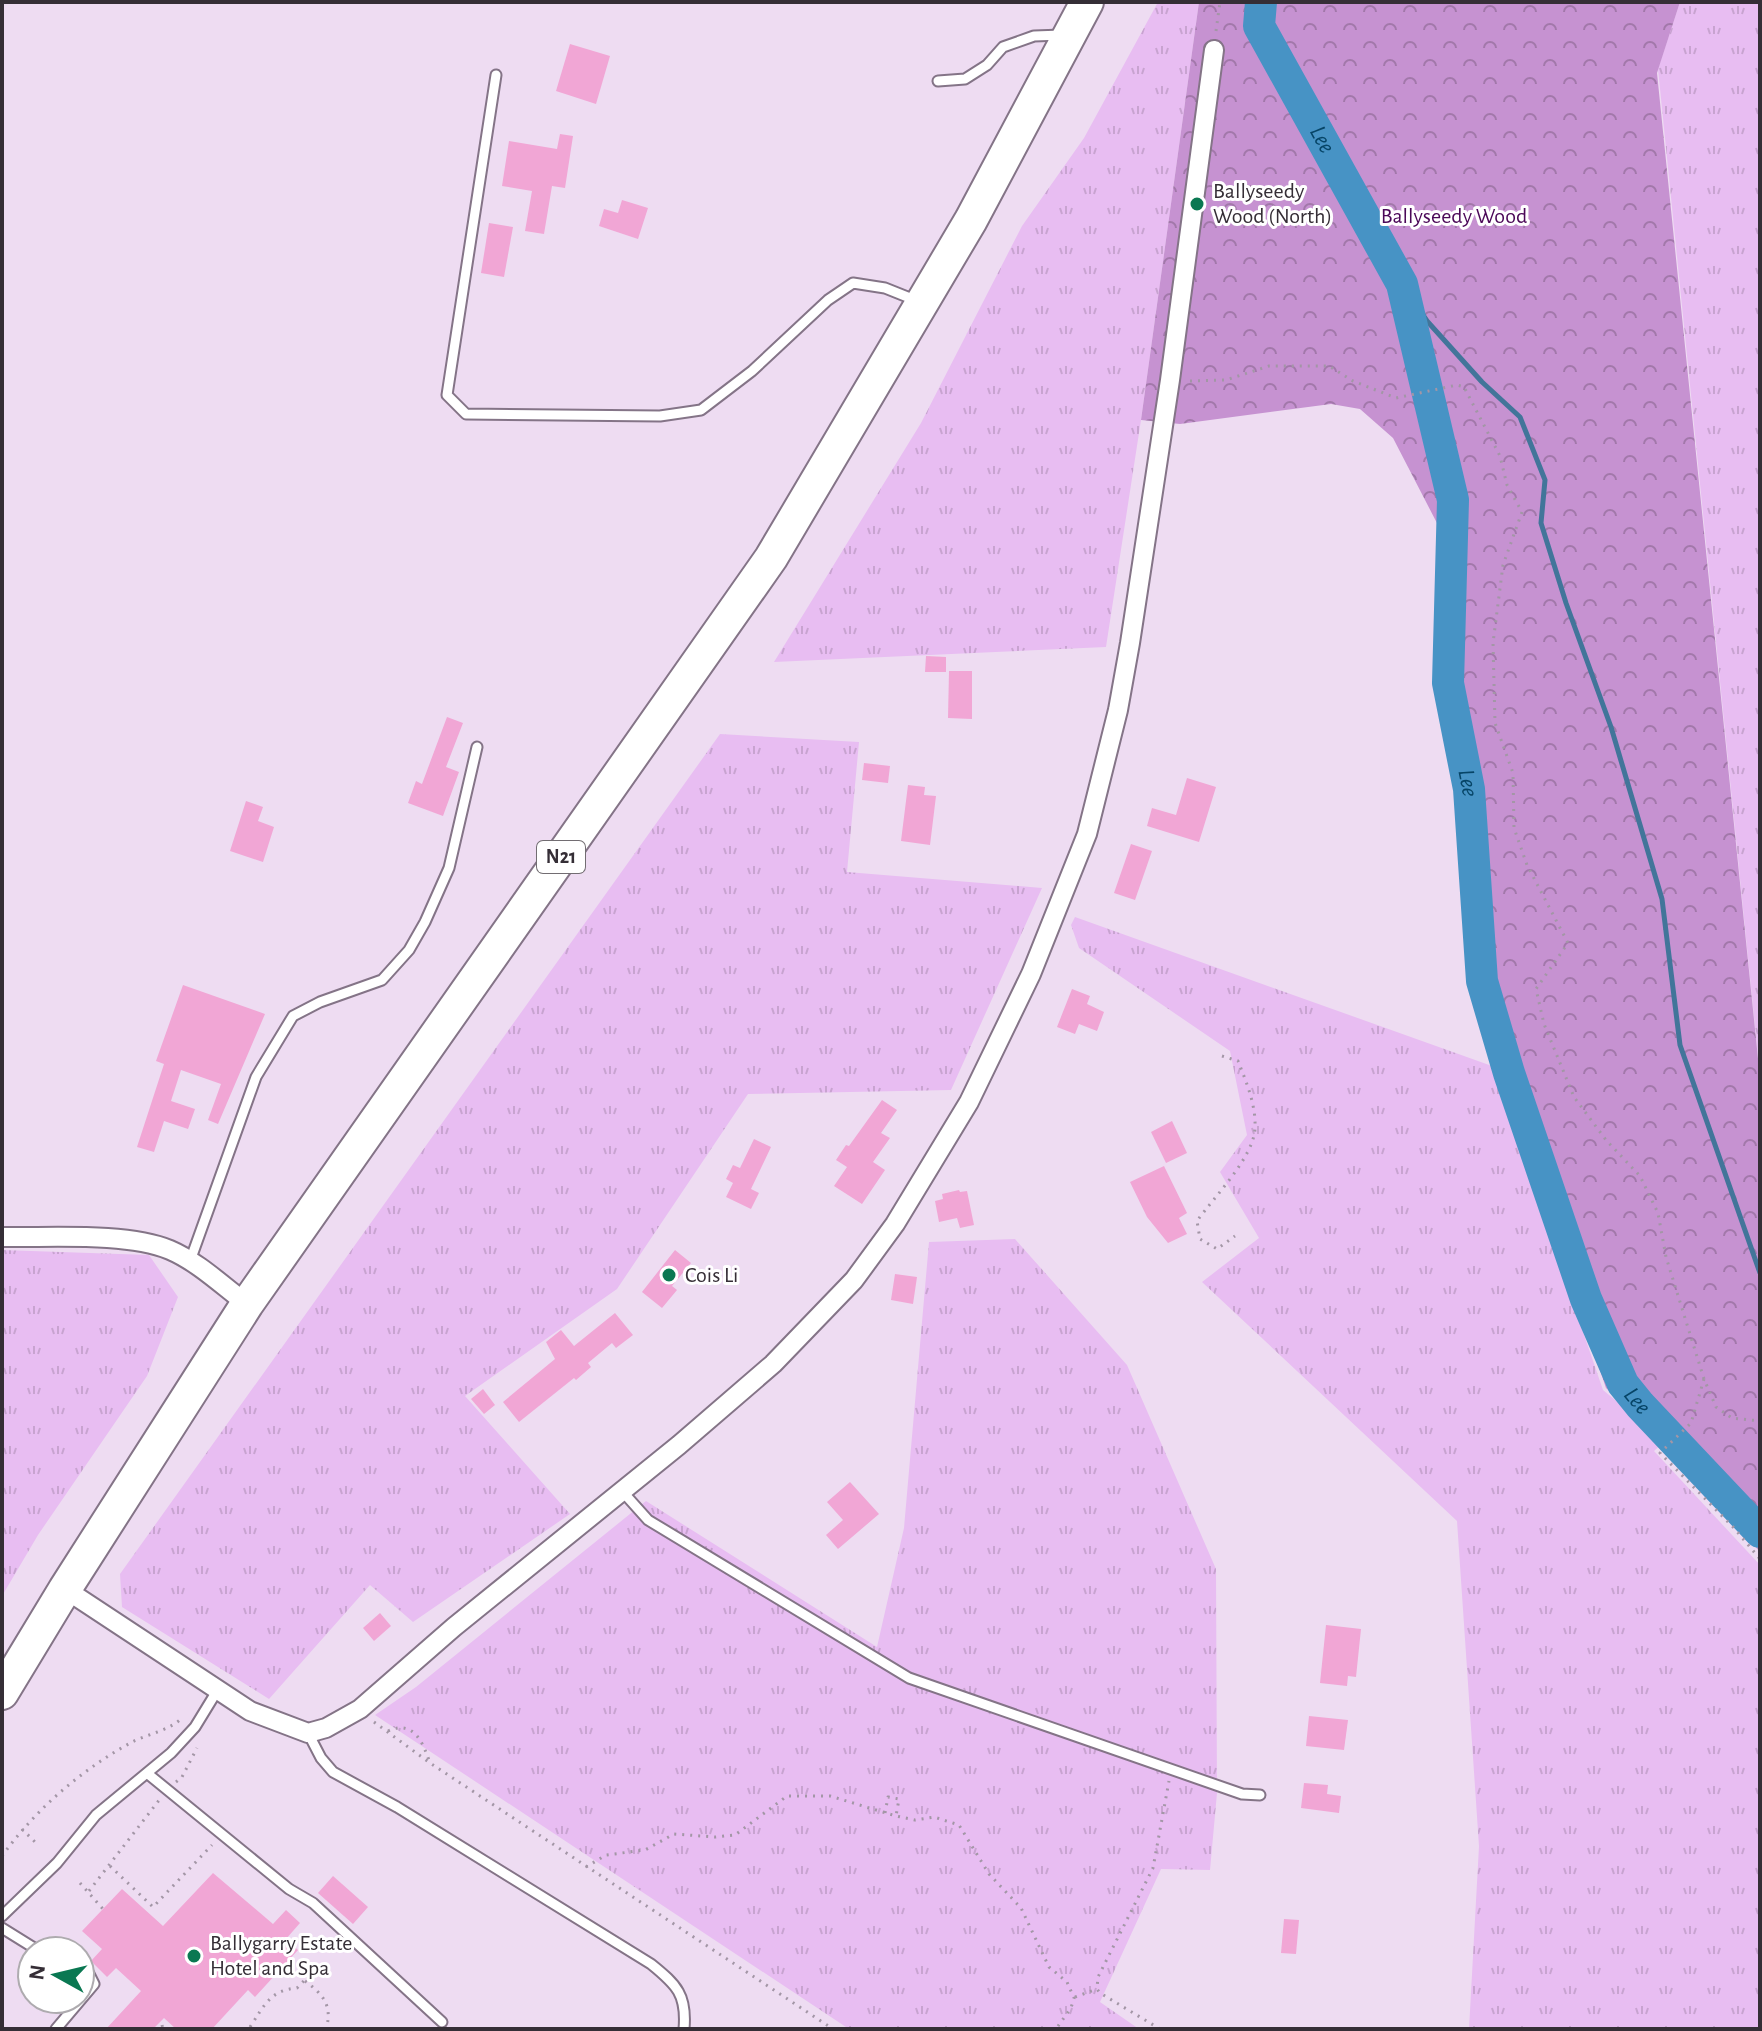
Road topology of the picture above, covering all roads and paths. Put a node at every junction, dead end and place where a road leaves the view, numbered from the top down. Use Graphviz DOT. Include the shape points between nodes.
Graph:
graph roads {
  1 [pos="1087,2"];
  2 [pos="1220,2"];
  3 [pos="1070,35"];
  4 [pos="1214,50"];
  5 [pos="496,75"];
  6 [pos="938,81"];
  7 [pos="922,303"];
  8 [pos="1204,381"];
  9 [pos="477,747"];
  10 [pos="1222,1056"];
  11 [pos="1235,1236"];
  12 [pos="2,1237"];
  13 [pos="190,1261"];
  14 [pos="247,1304"];
  15 [pos="1704,1379"];
  16 [pos="1760,1421"];
  17 [pos="622,1491"];
  18 [pos="1760,1559"];
  19 [pos="65,1589"];
  20 [pos="217,1691"];
  21 [pos="2,1693"];
  22 [pos="182,1718"];
  23 [pos="308,1733"];
  24 [pos="200,1743"];
  25 [pos="430,1763"];
  26 [pos="1171,1770"];
  27 [pos="148,1774"];
  28 [pos="174,1784"];
  29 [pos="1260,1795"];
  30 [pos="161,1798"];
  31 [pos="885,1813"];
  32 [pos="896,1816"];
  33 [pos="22,1829"];
  34 [pos="216,1840"];
  35 [pos="36,1843"];
  36 [pos="2,1856"];
  37 [pos="110,1866"];
  38 [pos="586,1867"];
  39 [pos="80,1883"];
  40 [pos="89,1891"];
  41 [pos="103,1909"];
  42 [pos="2,1916"];
  43 [pos="317,1967"];
  44 [pos="305,1981"];
  45 [pos="1097,1989"];
  46 [pos="1074,1998"];
  47 [pos="442,2022"];
  48 [pos="251,2028"];
  49 [pos="242,2029"];
  50 [pos="326,2029"];
  51 [pos="684,2029"];
  52 [pos="833,2029"];
  53 [pos="1056,2029"];
  54 [pos="1160,2029"];
  1 -- 3 [label="highway, N21"];
  2 -- 4 [label="path"];
  3 -- 6 [label="lane" via="1034,36 1003,47 965,79"];
  3 -- 7 [label="highway, N21"];
  4 -- 17 [label="street" via="1118,710 1073,874 969,1102 862,1270 773,1364"];
  5 -- 7 [label="lane" via="447,395 466,414 660,416 701,410 853,283 885,288"];
  7 -- 14 [label="highway, N21" via="771,558"];
  8 -- 15 [label="path" via="1269,366 1329,366 1396,398 1457,385 1464,387 1500,456 1507,485 1522,512 1503,565 1493,643 1495,723 1513,773 1514,828 1568,943 1536,989 1544,1024 1574,1097 1640,1176 1658,1213 1666,1257"];
  9 -- 13 [label="lane" via="449,868 425,922 382,980 293,1016 256,1077"];
  10 -- 11 [label="path" via="1238,1061 1256,1128 1249,1152 1197,1221 1200,1239 1217,1249"];
  12 -- 13 [label="street" via="142,1242"];
  13 -- 14 [label="street"];
  14 -- 19 [label="highway, N21"];
  15 -- 16 [label="path" via="1716,1407 1732,1418"];
  15 -- 18 [label="path" via="1691,1423 1660,1453"];
  17 -- 23 [label="street" via="360,1709"];
  17 -- 26 [label="lane" via="648,1520 909,1678"];
  19 -- 20 [label="street"];
  19 -- 21 [label="highway, N21"];
  20 -- 23 [label="street" via="250,1711"];
  20 -- 27 [label="lane" via="195,1727"];
  22 -- 33 [label="path" via="96,1765"];
  23 -- 51 [label="lane" via="333,1772 651,1964 683,1998"];
  24 -- 28 [label="path"];
  25 -- 25 [label="path" via="419,1735 406,1727 387,1731"];
  25 -- 38 [label="path"];
  26 -- 29 [label="lane"];
  26 -- 45 [label="path" via="1153,1868 1098,1977"];
  27 -- 42 [label="lane" via="96,1815 57,1863"];
  27 -- 47 [label="lane" via="313,1903"];
  30 -- 37 [label="path"];
  31 -- 32 [label="path"];
  31 -- 32 [label="path" via="888,1797 899,1799"];
  31 -- 38 [label="path" via="830,1796 787,1796 735,1835 674,1834 645,1850 606,1855"];
  32 -- 46 [label="path" via="934,1817 959,1825 989,1874 1021,1908 1049,1967 1067,1982"];
  33 -- 35 [label="path"];
  33 -- 36 [label="path"];
  34 -- 37 [label="path" via="153,1907"];
  37 -- 40 [label="path"];
  38 -- 52 [label="path"];
  39 -- 40 [label="path"];
  40 -- 41 [label="path"];
  43 -- 44 [label="path"];
  44 -- 48 [label="path" via="275,1993"];
  44 -- 50 [label="path" via="328,2005"];
  45 -- 46 [label="path"];
  45 -- 54 [label="path"];
  46 -- 53 [label="path"];
  48 -- 49 [label="path"];
}
